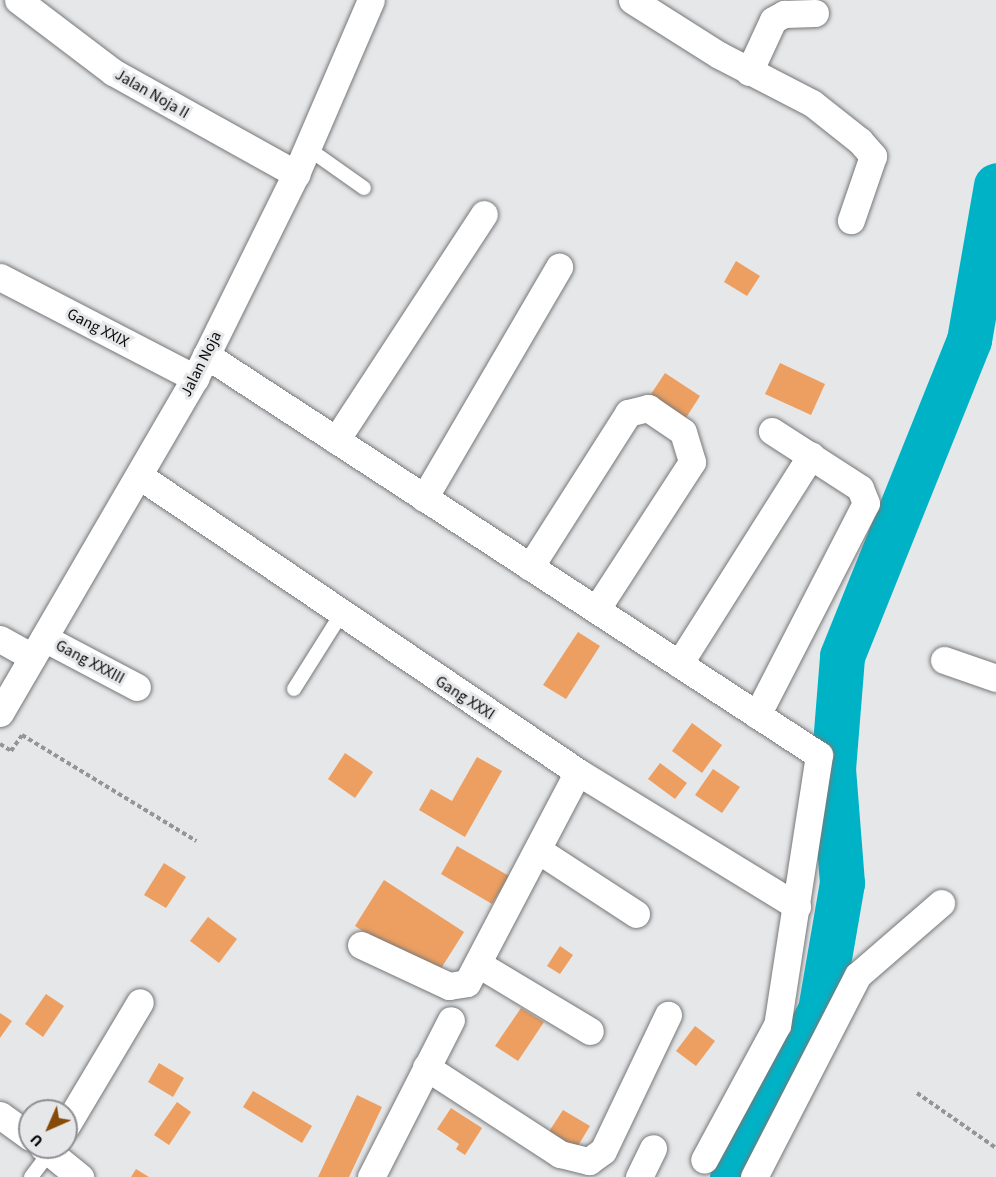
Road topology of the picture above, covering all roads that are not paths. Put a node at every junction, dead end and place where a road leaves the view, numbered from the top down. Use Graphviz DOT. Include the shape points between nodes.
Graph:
graph roads {
  1 [pos="18,0"];
  2 [pos="371,0"];
  3 [pos="632,0"];
  4 [pos="815,13"];
  5 [pos="749,72"];
  6 [pos="306,147"];
  7 [pos="296,174"];
  8 [pos="364,188"];
  9 [pos="484,214"];
  10 [pos="851,220"];
  11 [pos="559,267"];
  12 [pos="0,277"];
  13 [pos="201,367"];
  14 [pos="772,431"];
  15 [pos="336,440"];
  16 [pos="811,455"];
  17 [pos="141,477"];
  18 [pos="424,498"];
  19 [pos="530,567"];
  20 [pos="596,610"];
  21 [pos="340,616"];
  22 [pos="0,639"];
  23 [pos="38,647"];
  24 [pos="944,660"];
  25 [pos="679,664"];
  26 [pos="996,678"];
  27 [pos="137,687"];
  28 [pos="294,689"];
  29 [pos="0,712"];
  30 [pos="757,715"];
  31 [pos="578,772"];
  32 [pos="538,850"];
  33 [pos="941,903"];
  34 [pos="797,906"];
  35 [pos="636,914"];
  36 [pos="361,945"];
  37 [pos="480,965"];
  38 [pos="140,1002"];
  39 [pos="668,1015"];
  40 [pos="451,1020"];
  41 [pos="590,1031"];
  42 [pos="426,1067"];
  43 [pos="78,1106"];
  44 [pos="0,1115"];
  45 [pos="18,1128"];
  46 [pos="653,1148"];
  47 [pos="39,1159"];
  48 [pos="59,1159"];
  49 [pos="704,1160"];
  50 [pos="380,1173"];
  51 [pos="31,1177"];
  52 [pos="80,1177"];
  53 [pos="639,1177"];
  54 [pos="754,1177"];
  1 -- 7 [label="street, Jalan Noja II" via="113,72"];
  2 -- 6 [label="street, Jalan Noja"];
  3 -- 5 [label="street"];
  4 -- 5 [label="street" via="784,14 773,20"];
  5 -- 10 [label="street" via="812,103 873,156"];
  6 -- 7 [label="street, Jalan Noja"];
  6 -- 8 [label="lane"];
  7 -- 13 [label="street, Jalan Noja"];
  9 -- 15 [label="street"];
  11 -- 18 [label="street"];
  12 -- 13 [label="street, Gang XXIX"];
  13 -- 15 [label="street, Gang XXIX"];
  13 -- 17 [label="street, Jalan Noja"];
  14 -- 16 [label="street"];
  15 -- 18 [label="street, Gang XXIX"];
  16 -- 25 [label="street"];
  16 -- 30 [label="street" via="860,488 866,503"];
  17 -- 21 [label="street, Gang XXXI"];
  17 -- 23 [label="street, Jalan Noja"];
  18 -- 19 [label="street, Gang XXIX"];
  19 -- 20 [label="street, Gang XXIX"];
  19 -- 20 [label="street" via="628,413 648,408 683,432 692,462"];
  20 -- 25 [label="street, Gang XXIX"];
  21 -- 28 [label="lane"];
  21 -- 31 [label="street, Gang XXXI"];
  22 -- 23 [label="street, Gang XXXIII"];
  23 -- 27 [label="street, Gang XXXIII"];
  23 -- 29 [label="street, Jalan Noja"];
  24 -- 26 [label="street"];
  25 -- 30 [label="street, Gang XXIX"];
  30 -- 34 [label="street, Gang XXIX" via="819,755"];
  31 -- 32 [label="street"];
  31 -- 34 [label="street, Gang XXXI"];
  32 -- 35 [label="street"];
  32 -- 37 [label="street"];
  33 -- 54 [label="street" via="858,975"];
  34 -- 49 [label="street" via="777,1025"];
  36 -- 37 [label="street" via="449,987 466,983"];
  37 -- 41 [label="street"];
  38 -- 43 [label="street"];
  39 -- 42 [label="street" via="603,1151 589,1161 560,1154"];
  40 -- 42 [label="street"];
  42 -- 50 [label="street"];
  44 -- 45 [label="street"];
  46 -- 53 [label="street"];
  47 -- 51 [label="lane"];
  48 -- 52 [label="street"];
}
